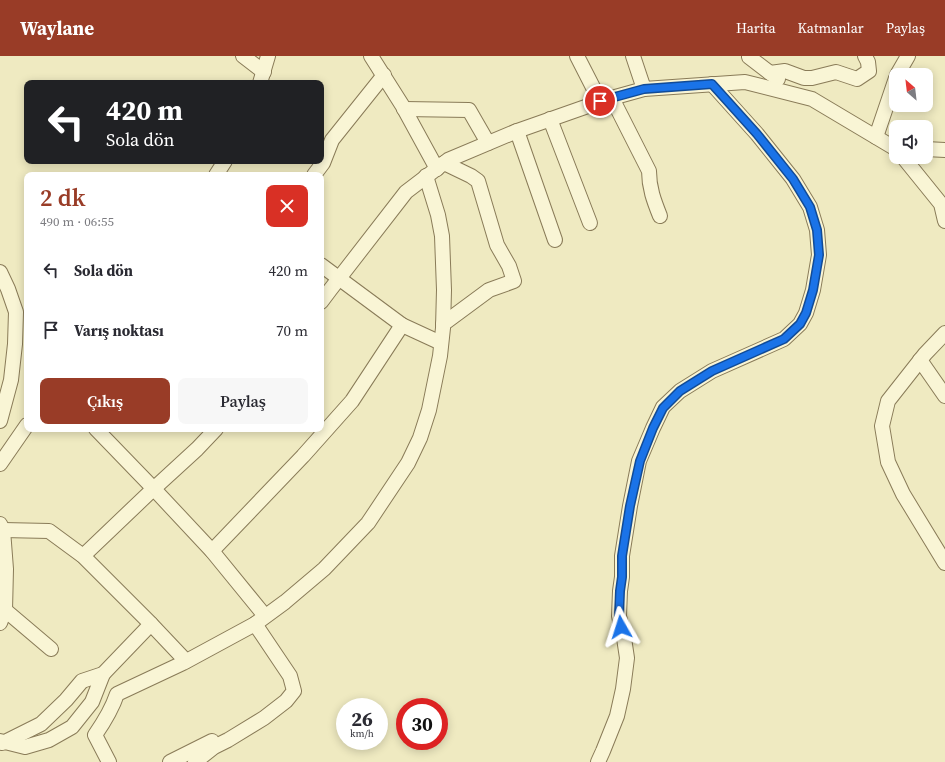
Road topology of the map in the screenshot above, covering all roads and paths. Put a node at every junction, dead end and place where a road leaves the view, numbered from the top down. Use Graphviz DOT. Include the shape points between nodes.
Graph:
graph roads {
  1 [pos="243,56"];
  2 [pos="371,56"];
  3 [pos="577,56"];
  4 [pos="633,56"];
  5 [pos="865,56"];
  6 [pos="908,56"];
  7 [pos="749,57"];
  8 [pos="265,65"];
  9 [pos="901,68"];
  10 [pos="770,73"];
  11 [pos="384,75"];
  12 [pos="745,82"];
  13 [pos="712,84"];
  14 [pos="644,89"];
  15 [pos="800,96"];
  16 [pos="889,99"];
  17 [pos="606,100"];
  18 [pos="404,109"];
  19 [pos="550,119"];
  20 [pos="517,131"];
  21 [pos="876,137"];
  22 [pos="488,143"];
  23 [pos="889,145"];
  24 [pos="933,149"];
  25 [pos="945,150"];
  26 [pos="324,160"];
  27 [pos="909,164"];
  28 [pos="436,169"];
  29 [pos="943,206"];
  30 [pos="660,216"];
  31 [pos="945,221"];
  32 [pos="590,223"];
  33 [pos="555,240"];
  34 [pos="324,267"];
  35 [pos="0,272"];
  36 [pos="339,278"];
  37 [pos="324,298"];
  38 [pos="16,312"];
  39 [pos="24,321"];
  40 [pos="443,324"];
  41 [pos="402,325"];
  42 [pos="945,333"];
  43 [pos="442,343"];
  44 [pos="920,360"];
  45 [pos="945,396"];
  46 [pos="0,421"];
  47 [pos="24,429"];
  48 [pos="101,432"];
  49 [pos="213,432"];
  50 [pos="0,464"];
  51 [pos="154,489"];
  52 [pos="2,527"];
  53 [pos="212,551"];
  54 [pos="83,556"];
  55 [pos="945,563"];
  56 [pos="3,617"];
  57 [pos="260,620"];
  58 [pos="151,624"];
  59 [pos="51,649"];
  60 [pos="186,661"];
  61 [pos="103,674"];
  62 [pos="228,740"];
  63 [pos="2,742"];
  64 [pos="109,762"];
  65 [pos="170,762"];
  66 [pos="195,762"];
  67 [pos="598,762"];
  1 -- 8 [label="street"];
  2 -- 11 [label="street"];
  3 -- 17 [label="street"];
  4 -- 14 [label="street"];
  5 -- 10 [label="street" via="868,71 857,78 836,72 812,78 784,71"];
  6 -- 9 [label="street"];
  7 -- 10 [label="street"];
  7 -- 12 [label="street"];
  10 -- 15 [label="street"];
  11 -- 18 [label="street"];
  11 -- 26 [label="street" via="332,140"];
  12 -- 13 [label="street"];
  12 -- 15 [label="street"];
  13 -- 14 [label="street"];
  13 -- 67 [label="street" via="793,179 810,207 817,230 819,255 813,290 800,324 784,339 712,371 680,391 663,408 653,428 640,461 622,556 619,616 627,658 623,689 616,716"];
  14 -- 17 [label="street"];
  15 -- 21 [label="street" via="812,99"];
  16 -- 21 [label="street"];
  17 -- 19 [label="street"];
  17 -- 30 [label="street" via="649,171 652,198"];
  18 -- 22 [label="street" via="469,110"];
  18 -- 28 [label="street"];
  19 -- 20 [label="street"];
  19 -- 32 [label="street"];
  20 -- 22 [label="street"];
  20 -- 33 [label="street"];
  21 -- 23 [label="street"];
  22 -- 28 [label="street" via="448,160"];
  24 -- 25 [label="street"];
  27 -- 29 [label="street"];
  28 -- 36 [label="street" via="406,192"];
  28 -- 40 [label="street" via="438,215 442,236"];
  28 -- 40 [label="street" via="471,176 478,181 497,245 514,281 489,290"];
  29 -- 31 [label="street"];
  34 -- 36 [label="street"];
  35 -- 38 [label="street"];
  36 -- 37 [label="street"];
  36 -- 41 [label="street"];
  38 -- 39 [label="street"];
  38 -- 46 [label="street" via="11,380"];
  40 -- 43 [label="street"];
  41 -- 43 [label="street"];
  41 -- 53 [label="street" via="352,401"];
  42 -- 44 [label="street"];
  43 -- 57 [label="street" via="429,410 408,463 368,523 324,569"];
  44 -- 45 [label="street"];
  44 -- 55 [label="street" via="888,401 882,426 888,462"];
  47 -- 50 [label="street"];
  48 -- 51 [label="street"];
  49 -- 51 [label="street"];
  51 -- 53 [label="street"];
  51 -- 54 [label="street"];
  52 -- 54 [label="street" via="49,531"];
  52 -- 56 [label="street" via="6,569"];
  53 -- 57 [label="street"];
  54 -- 58 [label="street"];
  56 -- 59 [label="street"];
  57 -- 60 [label="street"];
  57 -- 62 [label="street" via="290,676 294,692 264,718"];
  58 -- 60 [label="street"];
  58 -- 61 [label="street"];
  60 -- 64 [label="street" via="116,694 114,703 95,735"];
  61 -- 63 [label="street" via="82,681 41,724"];
  61 -- 63 [label="street" via="92,702 72,727 49,740 25,747"];
  62 -- 65 [label="street" via="217,739"];
  62 -- 66 [label="street"];
}
